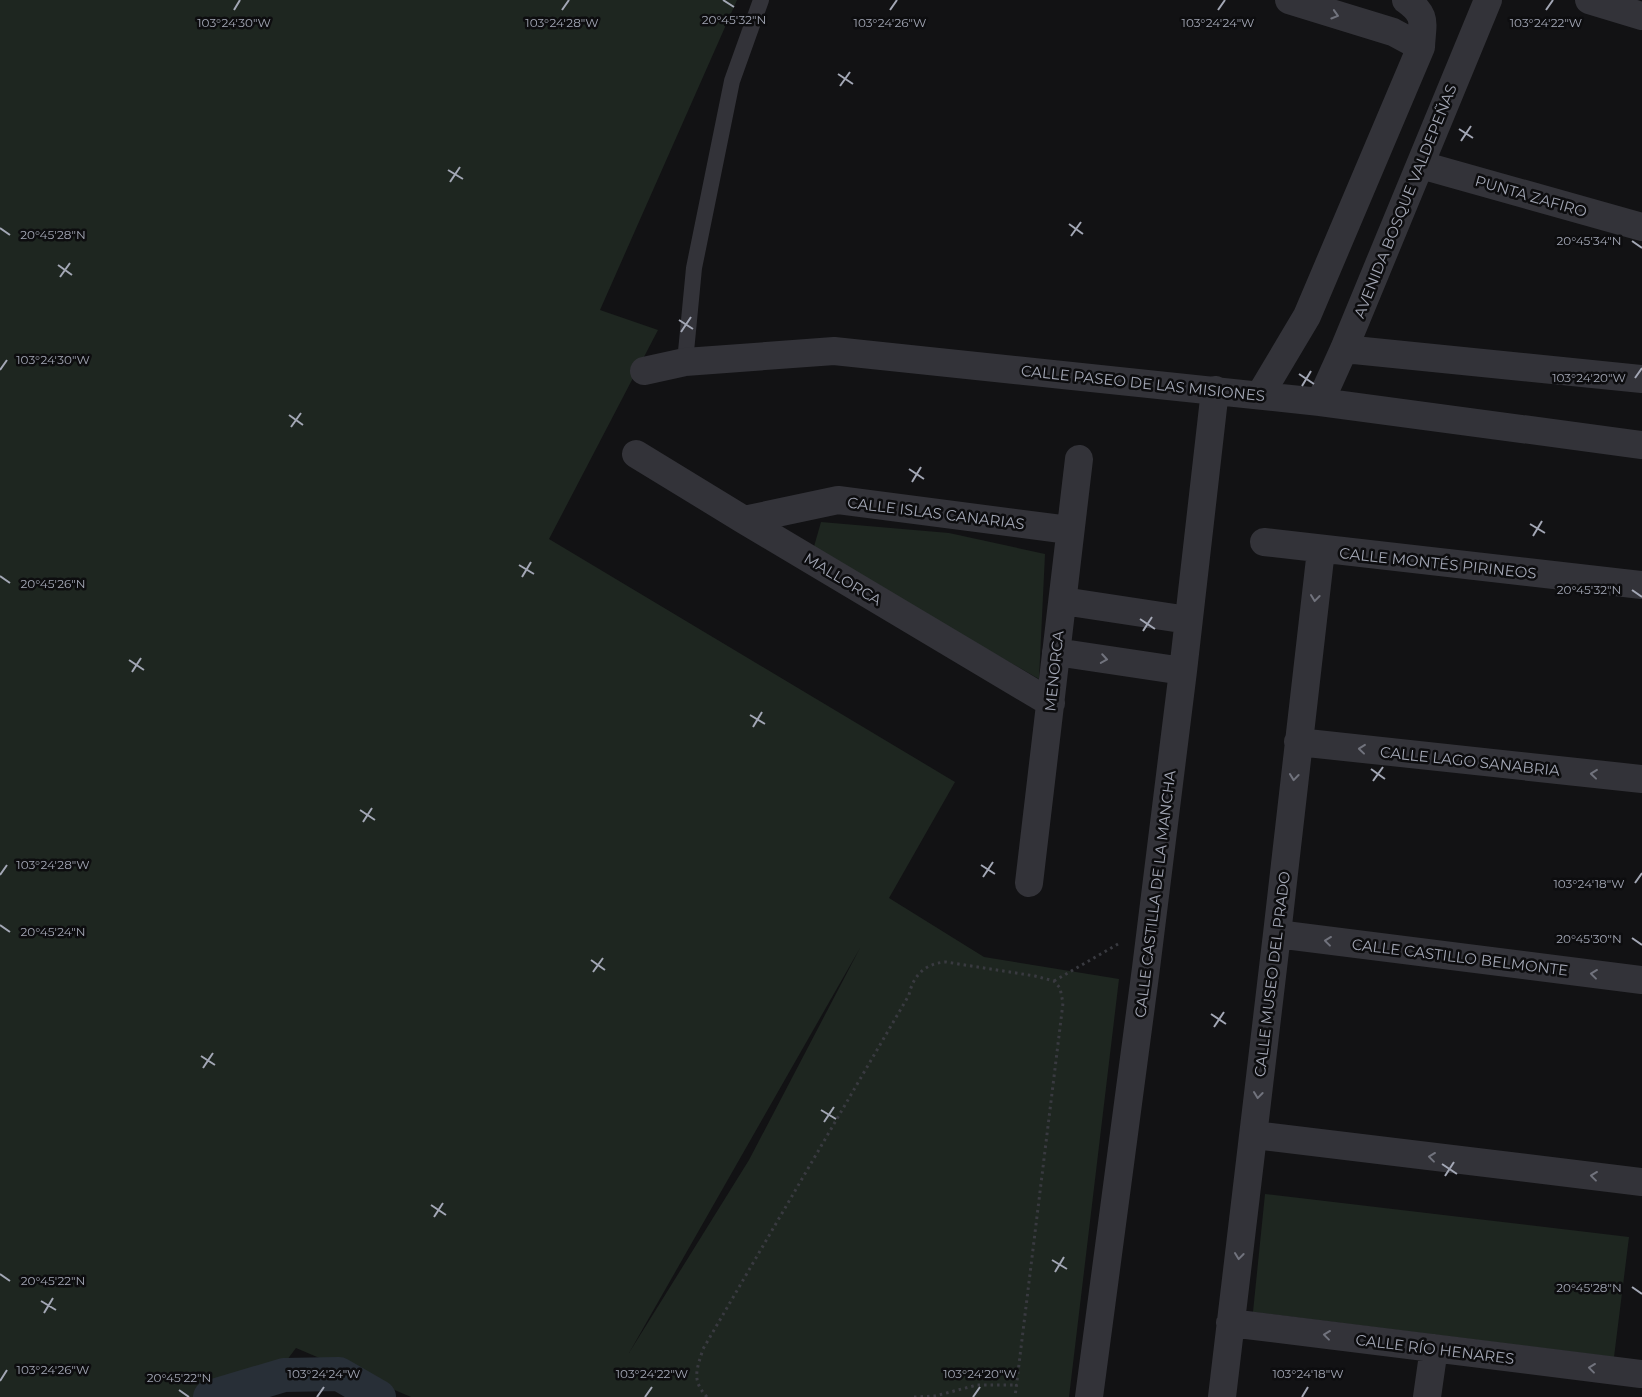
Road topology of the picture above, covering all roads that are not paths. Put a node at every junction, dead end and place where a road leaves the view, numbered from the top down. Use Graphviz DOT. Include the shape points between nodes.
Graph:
graph roads {
  1 [pos="762,0"];
  2 [pos="1289,0"];
  3 [pos="1406,0"];
  4 [pos="1488,0"];
  5 [pos="1589,0"];
  6 [pos="1642,16"];
  7 [pos="1421,47"];
  8 [pos="1421,165"];
  9 [pos="1642,227"];
  10 [pos="1344,349"];
  11 [pos="685,362"];
  12 [pos="644,371"];
  13 [pos="1642,379"];
  14 [pos="1214,390"];
  15 [pos="1260,395"];
  16 [pos="1320,402"];
  17 [pos="1642,445"];
  18 [pos="636,454"];
  19 [pos="1079,459"];
  20 [pos="744,520"];
  21 [pos="1069,530"];
  22 [pos="1264,542"];
  23 [pos="1321,550"];
  24 [pos="1642,585"];
  25 [pos="1062,601"];
  26 [pos="1188,620"];
  27 [pos="1056,652"];
  28 [pos="1182,671"];
  29 [pos="1051,703"];
  30 [pos="1298,742"];
  31 [pos="1642,779"];
  32 [pos="1029,883"];
  33 [pos="1277,934"];
  34 [pos="1642,980"];
  35 [pos="1254,1135"];
  36 [pos="1642,1182"];
  37 [pos="1230,1323"];
  38 [pos="1434,1348"];
  39 [pos="1640,1377"];
  40 [pos="1089,1397"];
  41 [pos="1222,1397"];
  42 [pos="1428,1397"];
  1 -- 11 [label="lane" via="732,80 694,268"];
  2 -- 7 [label="street, one-way" via="1393,32"];
  3 -- 7 [label="street" via="1418,8 1423,18"];
  4 -- 8 [label="street, AVENIDA BOSQUE VALDEPEÑAS"];
  5 -- 6 [label="street"];
  7 -- 15 [label="street" via="1308,316"];
  8 -- 9 [label="street, PUNTA ZAFIRO"];
  8 -- 10 [label="street, AVENIDA BOSQUE VALDEPEÑAS"];
  10 -- 13 [label="street"];
  10 -- 16 [label="street, AVENIDA BOSQUE VALDEPEÑAS"];
  11 -- 12 [label="street, CALLE PASEO DE LAS MISIONES"];
  11 -- 14 [label="street, CALLE PASEO DE LAS MISIONES" via="834,351"];
  14 -- 15 [label="street, CALLE PASEO DE LAS MISIONES"];
  14 -- 26 [label="street, CALLE CASTILLA DE LA MANCHA"];
  15 -- 16 [label="street, CALLE PASEO DE LAS MISIONES"];
  16 -- 17 [label="street, CALLE PASEO DE LAS MISIONES"];
  18 -- 20 [label="street, MALLORCA"];
  19 -- 21 [label="street, MENORCA"];
  20 -- 21 [label="street, CALLE ISLAS CANARIAS" via="838,500"];
  20 -- 29 [label="street, MALLORCA"];
  21 -- 25 [label="street, MENORCA"];
  22 -- 23 [label="street, CALLE MONTÉS PIRINEOS"];
  23 -- 24 [label="street, CALLE MONTÉS PIRINEOS"];
  23 -- 30 [label="street, CALLE MUSEO DEL PRADO, one-way"];
  25 -- 26 [label="street"];
  25 -- 27 [label="street, MENORCA"];
  26 -- 28 [label="street, CALLE CASTILLA DE LA MANCHA"];
  27 -- 28 [label="street, one-way"];
  27 -- 29 [label="street, MENORCA"];
  28 -- 40 [label="street, CALLE CASTILLA DE LA MANCHA"];
  29 -- 32 [label="street, MENORCA"];
  31 -- 30 [label="street, CALLE LAGO SANABRIA, one-way"];
  30 -- 33 [label="street, CALLE MUSEO DEL PRADO, one-way"];
  34 -- 33 [label="street, CALLE CASTILLO BELMONTE, one-way"];
  33 -- 35 [label="street, CALLE MUSEO DEL PRADO, one-way"];
  36 -- 35 [label="street, one-way"];
  35 -- 37 [label="street, CALLE MUSEO DEL PRADO, one-way"];
  38 -- 37 [label="street, CALLE RÍO HENARES, one-way"];
  37 -- 41 [label="street, CALLE MUSEO DEL PRADO"];
  39 -- 38 [label="street, CALLE RÍO HENARES, one-way"];
  38 -- 42 [label="street"];
}
